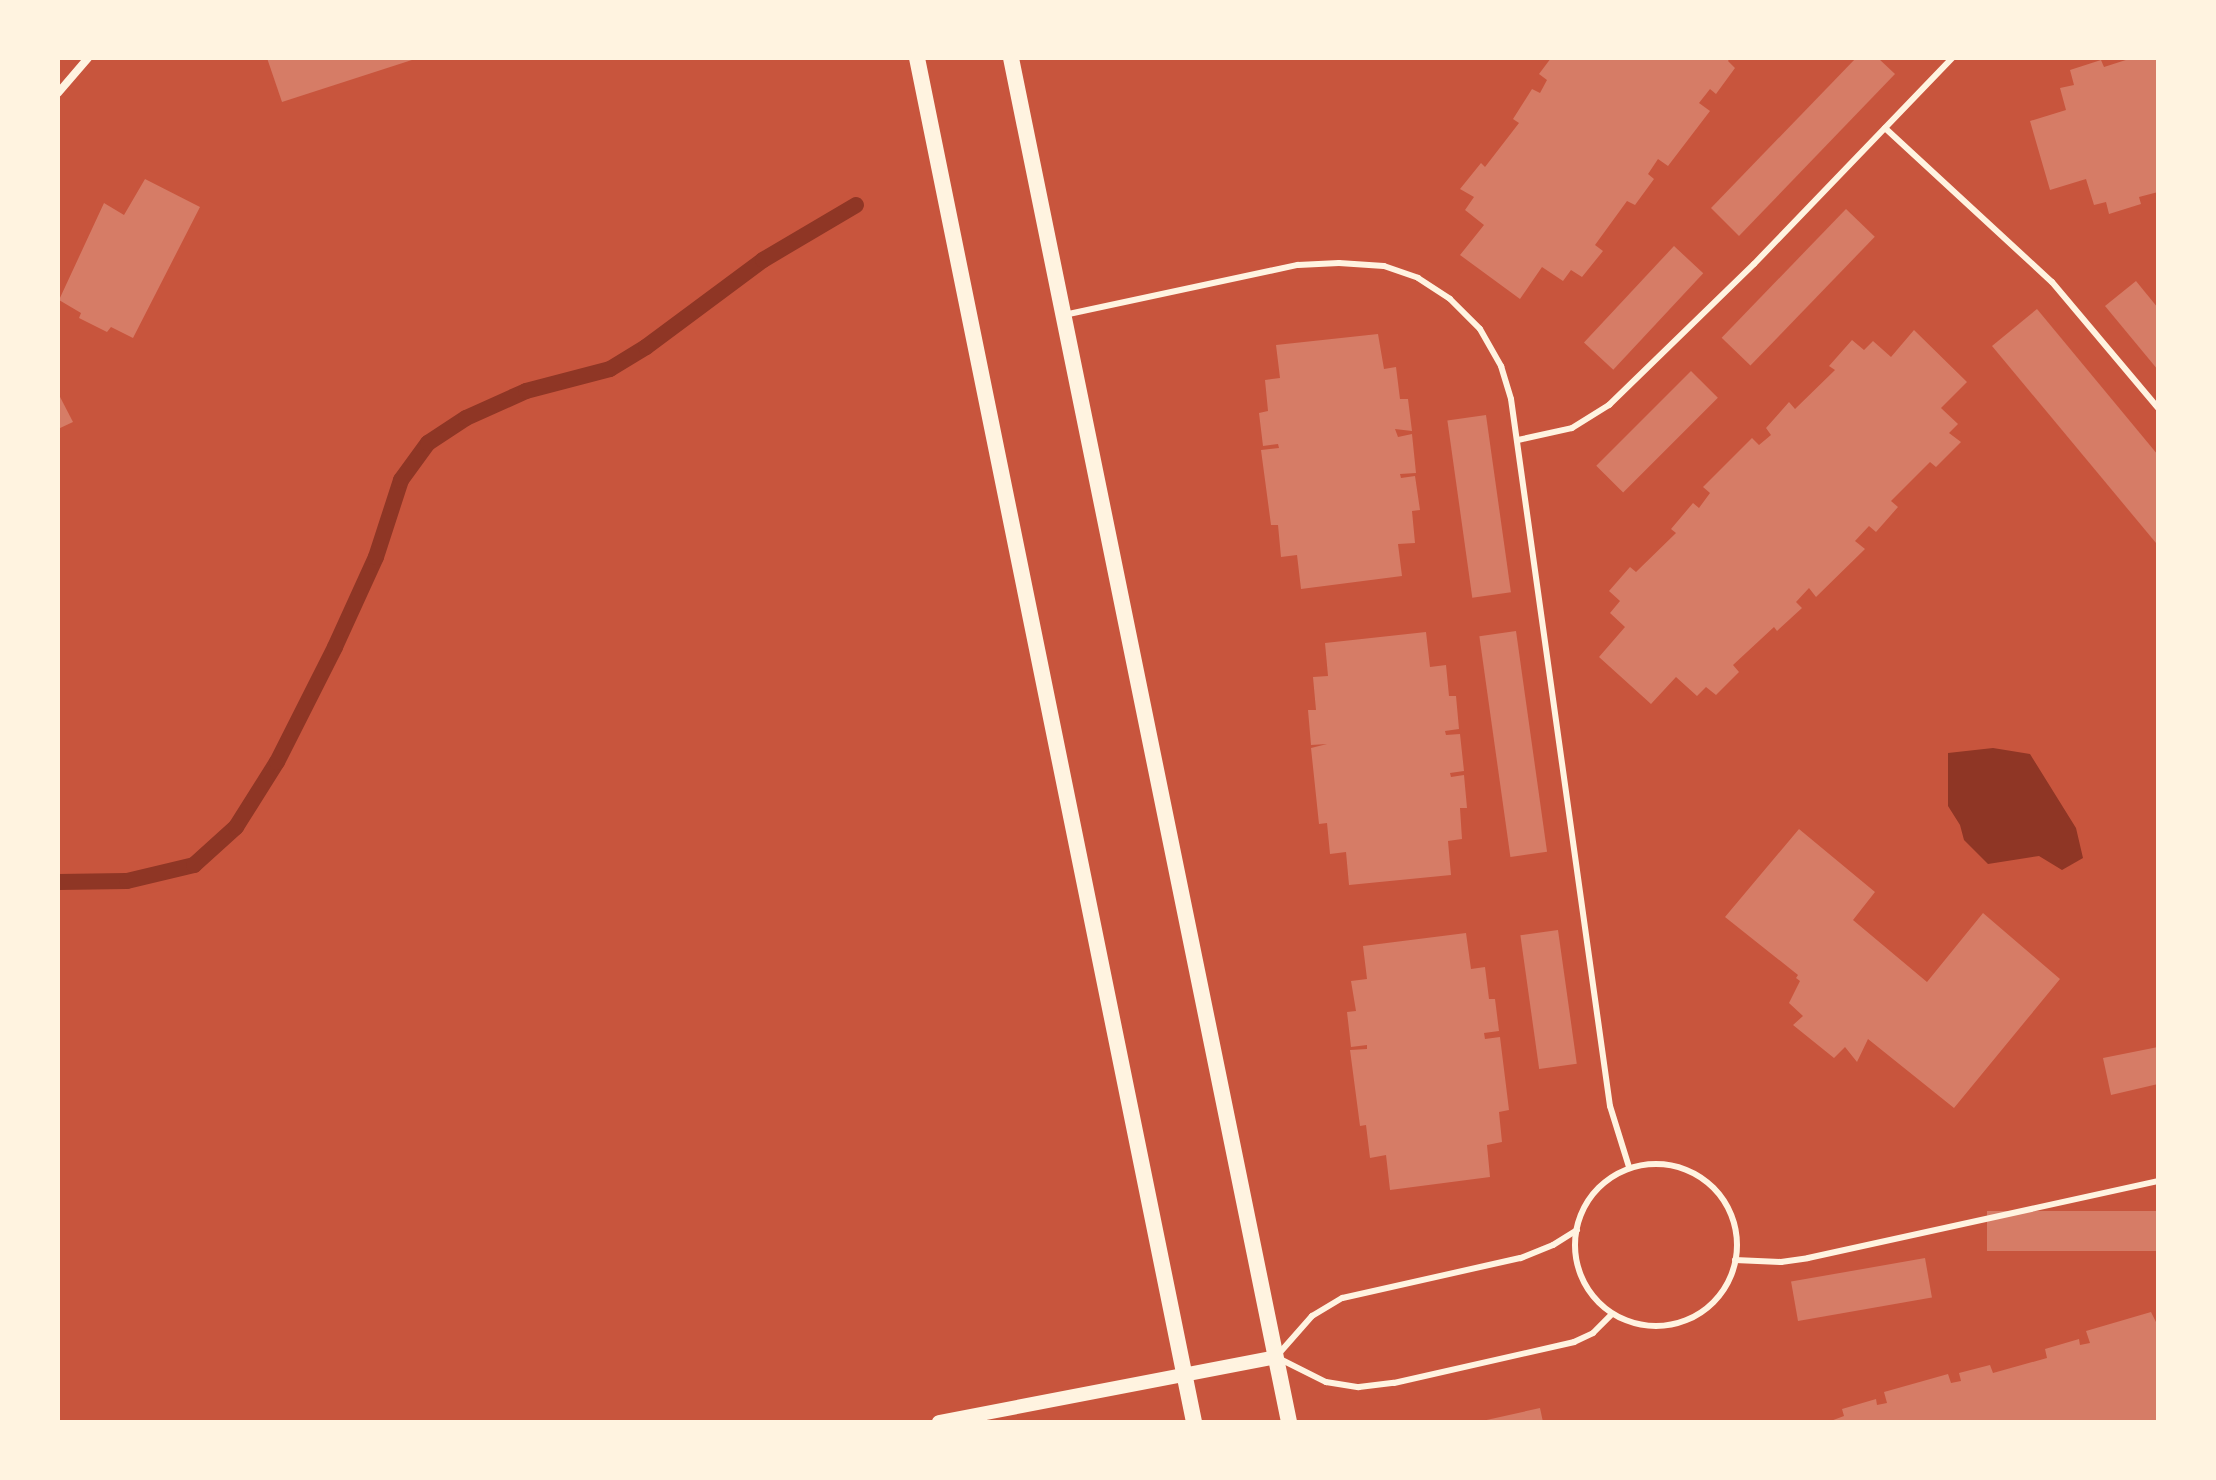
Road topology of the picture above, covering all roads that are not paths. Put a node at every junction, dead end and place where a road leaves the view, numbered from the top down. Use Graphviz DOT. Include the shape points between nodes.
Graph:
graph roads {
  1 [pos="88,58"];
  2 [pos="917,58"];
  3 [pos="1011,58"];
  4 [pos="1952,58"];
  5 [pos="58,93"];
  6 [pos="1885,128"];
  7 [pos="1064,315"];
  8 [pos="2158,408"];
  9 [pos="1518,440"];
  10 [pos="1629,1167"];
  11 [pos="2158,1181"];
  12 [pos="1577,1230"];
  13 [pos="1735,1260"];
  14 [pos="1612,1314"];
  15 [pos="1276,1357"];
  16 [pos="1184,1377"];
  17 [pos="939,1422"];
  18 [pos="1194,1422"];
  19 [pos="1289,1422"];
  1 -- 5 [label="street"];
  2 -- 16 [label="main road"];
  3 -- 7 [label="main road"];
  4 -- 6 [label="lane"];
  6 -- 8 [label="lane" via="2052,282"];
  6 -- 9 [label="lane" via="1609,405 1572,428"];
  7 -- 9 [label="lane" via="1298,265 1384,266 1418,278 1450,299 1480,329 1501,366"];
  7 -- 15 [label="main road"];
  9 -- 10 [label="lane" via="1610,1106"];
  10 -- 12 [label="lane" via="1598,1186 1578,1217"];
  10 -- 13 [label="lane" via="1666,1163 1700,1176 1726,1202 1738,1236"];
  11 -- 13 [label="lane" via="1808,1258"];
  12 -- 14 [label="lane" via="1574,1254 1586,1288"];
  12 -- 15 [label="lane" via="1520,1258 1342,1298 1312,1316"];
  13 -- 14 [label="lane" via="1733,1273 1713,1304 1682,1323 1646,1327"];
  14 -- 15 [label="lane" via="1593,1333 1574,1342 1359,1387 1326,1382"];
  15 -- 16 [label="street"];
  15 -- 19 [label="main road"];
  16 -- 17 [label="street"];
  16 -- 18 [label="main road"];
}
